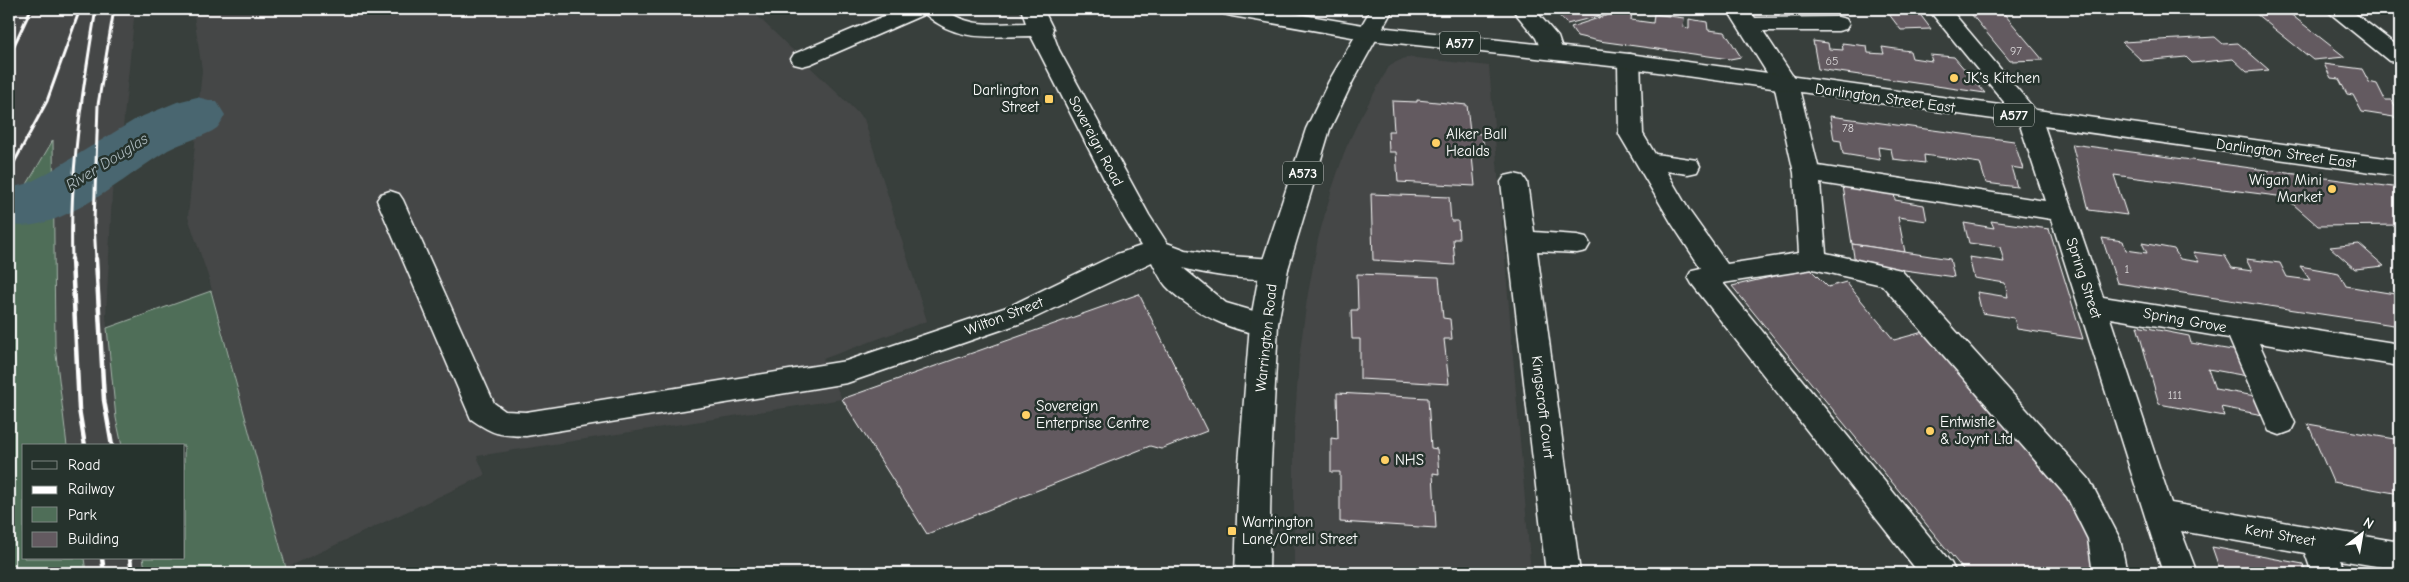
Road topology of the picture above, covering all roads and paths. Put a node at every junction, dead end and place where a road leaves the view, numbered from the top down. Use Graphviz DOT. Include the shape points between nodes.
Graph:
graph roads {
  1 [pos="919,9"];
  2 [pos="932,9"];
  3 [pos="1232,9"];
  4 [pos="1382,9"];
  5 [pos="1524,9"];
  6 [pos="1939,9"];
  7 [pos="2336,9"];
  8 [pos="1744,17"];
  9 [pos="1037,19"];
  10 [pos="1838,24"];
  11 [pos="1369,33"];
  12 [pos="1552,52"];
  13 [pos="2398,56"];
  14 [pos="802,59"];
  15 [pos="1629,61"];
  16 [pos="1786,84"];
  17 [pos="2029,117"];
  18 [pos="1647,161"];
  19 [pos="1688,166"];
  20 [pos="2400,168"];
  21 [pos="1807,173"];
  22 [pos="1514,182"];
  23 [pos="390,200"];
  24 [pos="2062,212"];
  25 [pos="1522,241"];
  26 [pos="1577,244"];
  27 [pos="1158,250"];
  28 [pos="1813,260"];
  29 [pos="1274,269"];
  30 [pos="1720,274"];
  31 [pos="2092,305"];
  32 [pos="1264,324"];
  33 [pos="2239,330"];
  34 [pos="2400,354"];
  35 [pos="2280,423"];
  36 [pos="2159,514"];
  37 [pos="2316,542"];
  38 [pos="2400,556"];
  39 [pos="1252,573"];
  40 [pos="1563,573"];
  41 [pos="1939,573"];
  42 [pos="2110,573"];
  43 [pos="2180,573"];
  44 [pos="2329,573"];
  1 -- 14 [label="main road"];
  2 -- 9 [label="main road, Sovereign Road" via="947,22 970,30"];
  3 -- 11 [label="main road, A577"];
  4 -- 11 [label="main road, A573"];
  5 -- 12 [label="main road" via="1548,38"];
  6 -- 17 [label="main road, Spring Street"];
  7 -- 13 [label="main road"];
  8 -- 10 [label="main road"];
  8 -- 16 [label="main road"];
  9 -- 27 [label="main road, Sovereign Road" via="1048,50 1137,218"];
  11 -- 12 [label="main road, Darlington Street East / A577"];
  11 -- 29 [label="main road, Warrington Road / A573" via="1318,129 1294,197"];
  12 -- 15 [label="main road, Darlington Street East / A577"];
  15 -- 16 [label="main road, Darlington Street East / A577"];
  15 -- 18 [label="main road" via="1631,134"];
  16 -- 17 [label="main road, Darlington Street East / A577"];
  16 -- 21 [label="main road"];
  17 -- 20 [label="main road, Darlington Street East / A577"];
  17 -- 24 [label="main road, Spring Street"];
  18 -- 19 [label="main road"];
  18 -- 30 [label="main road"];
  21 -- 24 [label="main road"];
  21 -- 28 [label="main road"];
  22 -- 25 [label="main road, Kingscroft Court"];
  23 -- 27 [label="main road, Wilton Street" via="482,411 499,423 526,424 847,372 1020,313 1127,261"];
  24 -- 31 [label="main road, Spring Street"];
  25 -- 26 [label="main road"];
  25 -- 40 [label="main road, Kingscroft Court"];
  27 -- 29 [label="main road" via="1202,264"];
  27 -- 32 [label="main road, Sovereign Road" via="1176,279 1196,297 1216,310"];
  28 -- 30 [label="main road"];
  28 -- 42 [label="main road" via="1891,277 2078,488 2100,524 2110,559"];
  29 -- 32 [label="main road, Warrington Road / A573"];
  30 -- 41 [label="main road" via="1702,277"];
  31 -- 33 [label="main road, Spring Grove"];
  31 -- 36 [label="main road, Spring Street"];
  32 -- 39 [label="main road, Warrington Road / A573"];
  33 -- 34 [label="main road, Spring Grove"];
  33 -- 35 [label="main road"];
  36 -- 37 [label="main road, Kent Street"];
  36 -- 43 [label="main road, Spring Street"];
  37 -- 38 [label="main road, Kent Street"];
  37 -- 44 [label="main road"];
}
